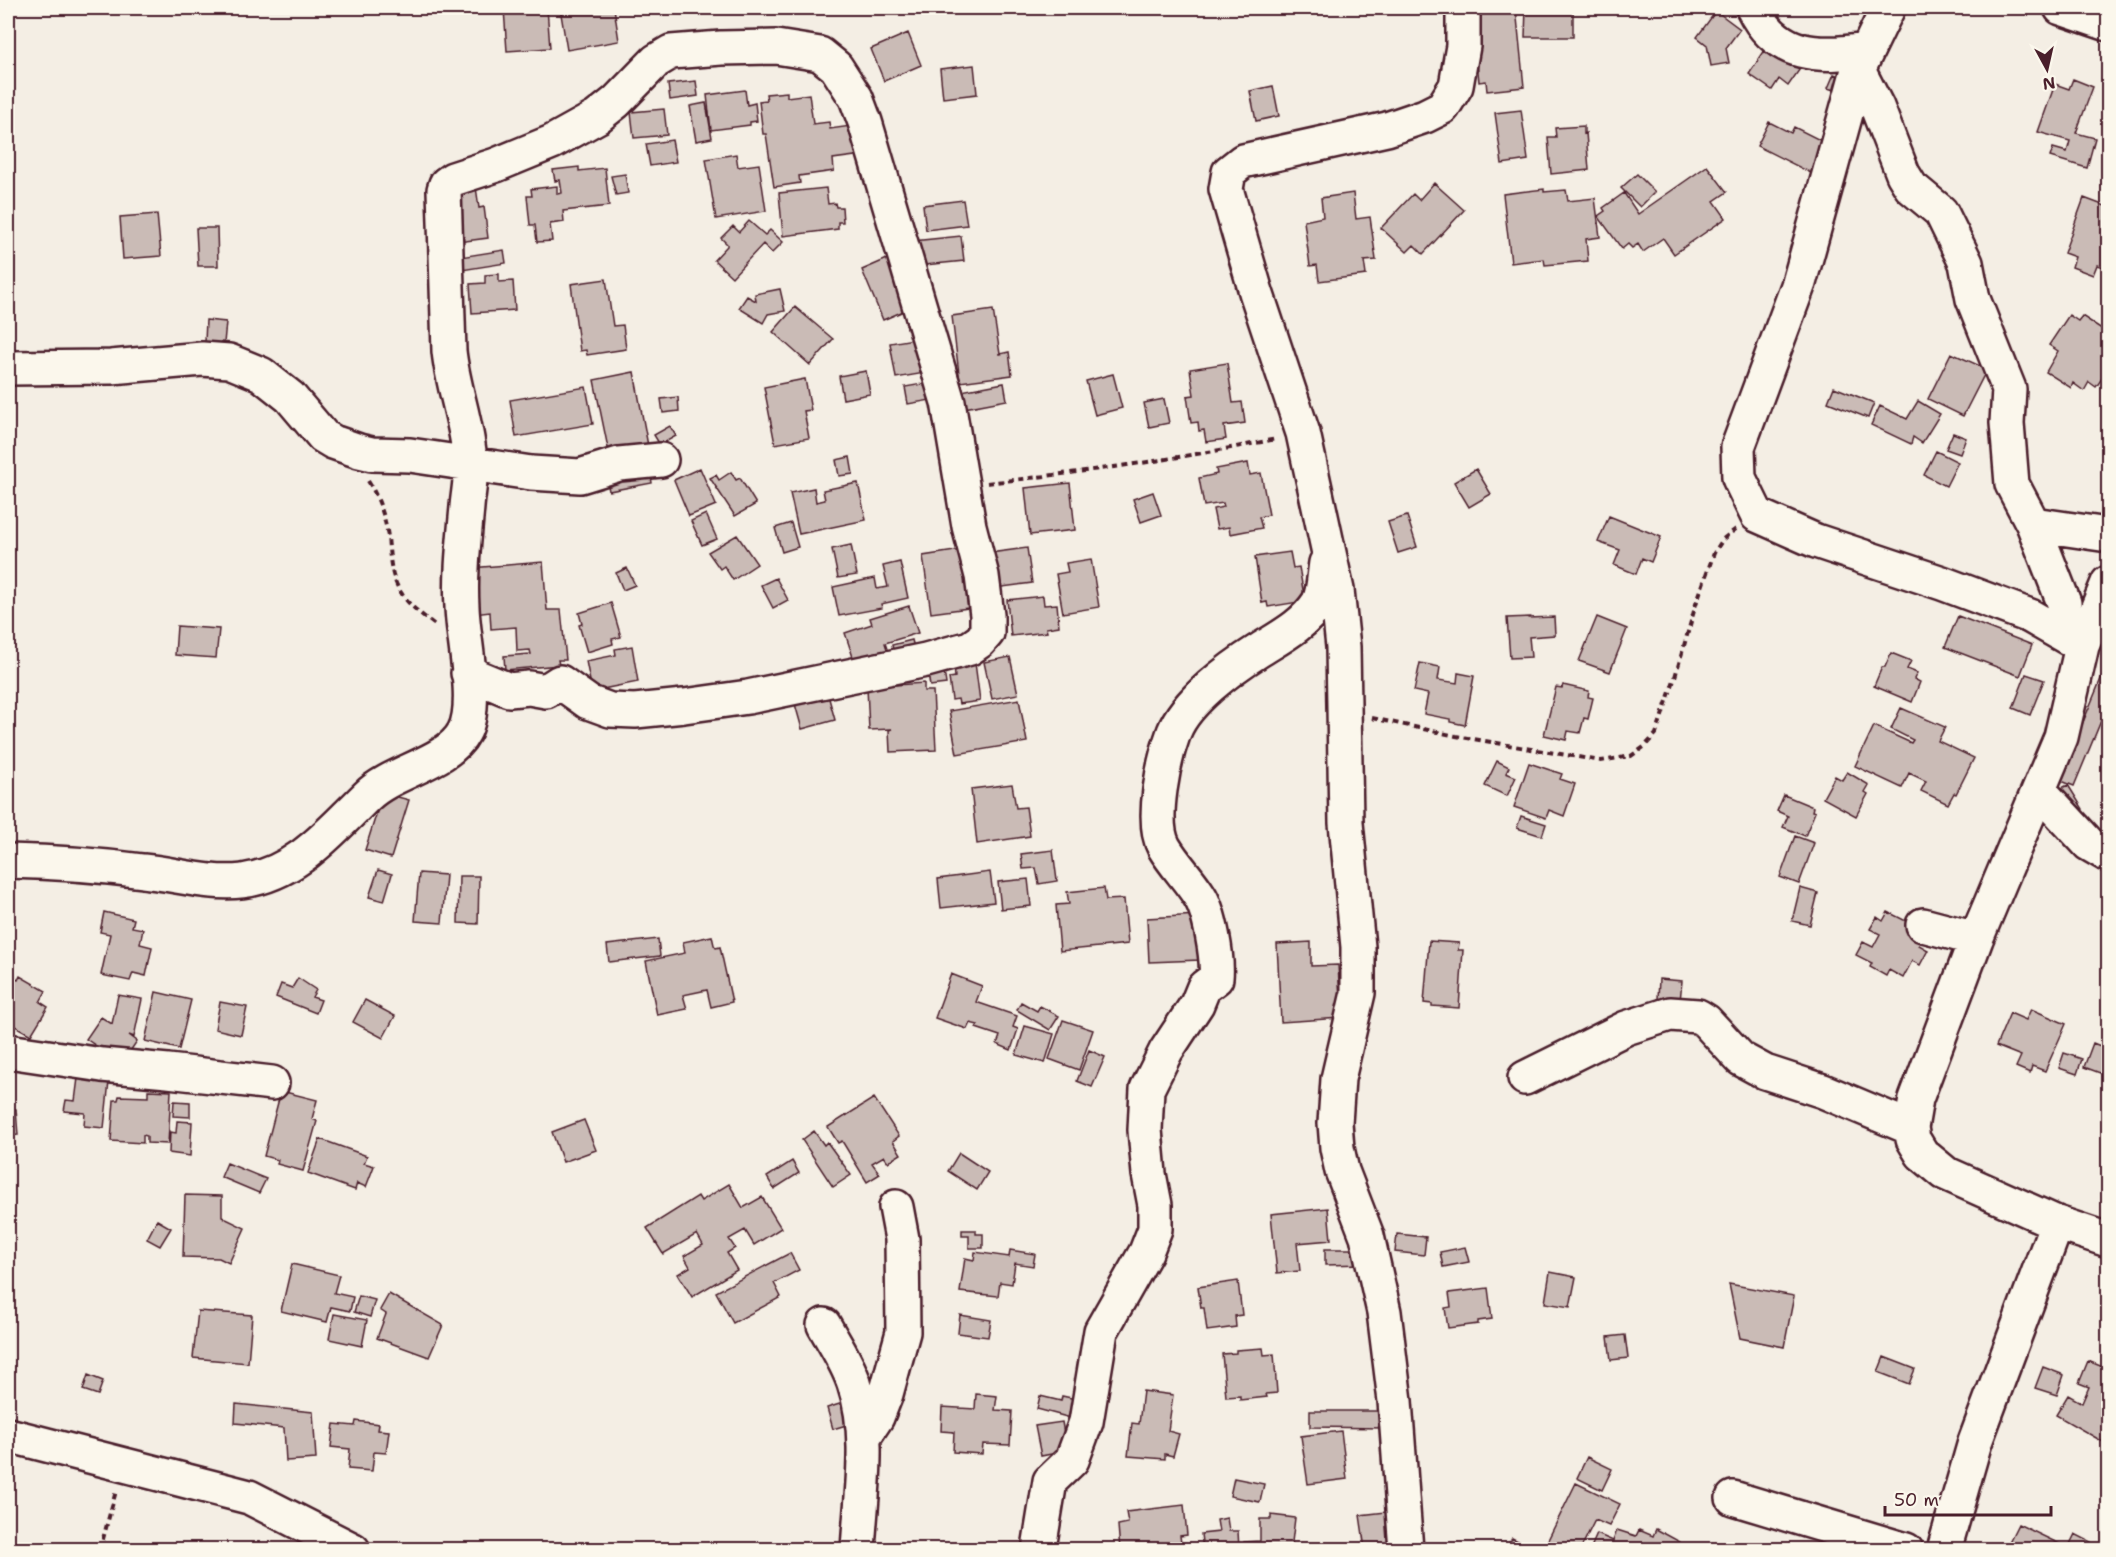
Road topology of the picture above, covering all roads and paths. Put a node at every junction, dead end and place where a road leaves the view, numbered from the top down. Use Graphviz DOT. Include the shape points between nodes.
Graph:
graph roads {
  1 [pos="1463,8"];
  2 [pos="1753,8"];
  3 [pos="1888,8"];
  4 [pos="2061,8"];
  5 [pos="2109,24"];
  6 [pos="1863,60"];
  7 [pos="8,368"];
  8 [pos="1303,433"];
  9 [pos="357,451"];
  10 [pos="661,460"];
  11 [pos="471,463"];
  12 [pos="964,485"];
  13 [pos="1757,515"];
  14 [pos="2033,524"];
  15 [pos="2109,535"];
  16 [pos="1329,547"];
  17 [pos="2109,583"];
  18 [pos="2074,641"];
  19 [pos="467,663"];
  20 [pos="1345,713"];
  21 [pos="2039,790"];
  22 [pos="2109,855"];
  23 [pos="8,861"];
  24 [pos="1923,925"];
  25 [pos="1976,939"];
  26 [pos="8,1051"];
  27 [pos="1525,1078"];
  28 [pos="273,1083"];
  29 [pos="1911,1128"];
  30 [pos="896,1207"];
  31 [pos="2057,1223"];
  32 [pos="2109,1240"];
  33 [pos="824,1325"];
  34 [pos="8,1435"];
  35 [pos="865,1435"];
  36 [pos="123,1464"];
  37 [pos="1733,1498"];
  38 [pos="100,1550"];
  39 [pos="353,1550"];
  40 [pos="858,1550"];
  41 [pos="1041,1550"];
  42 [pos="1406,1550"];
  43 [pos="1906,1550"];
  44 [pos="1944,1550"];
  1 -- 8 [label="street" via="1463,46 1456,86 1443,107 1387,129 1243,161 1228,172 1226,189"];
  2 -- 6 [label="street" via="1771,33 1791,48"];
  3 -- 6 [label="street"];
  4 -- 5 [label="street"];
  6 -- 13 [label="street" via="1799,283 1738,447 1739,478"];
  6 -- 14 [label="street" via="1903,174 1911,188 1941,212 1966,263 1973,299 2008,389 2013,484"];
  7 -- 9 [label="street" via="229,361 261,374 290,397 323,436"];
  8 -- 12 [label="path" via="1118,468"];
  8 -- 16 [label="street"];
  9 -- 11 [label="street"];
  9 -- 19 [label="path" via="384,516 394,579 402,594"];
  10 -- 11 [label="street" via="619,464 580,476"];
  11 -- 12 [label="street" via="448,351 446,184 552,142 597,117 656,60 671,52 776,47 828,58 856,98 948,402"];
  11 -- 19 [label="street" via="461,573"];
  12 -- 19 [label="street" via="987,615 987,633 970,648 748,697 635,711 610,710 588,702 560,682 546,691 508,690"];
  13 -- 18 [label="street" via="1815,541 2030,616"];
  13 -- 20 [label="path" via="1723,540 1714,553 1656,734 1631,756 1601,761"];
  14 -- 15 [label="street"];
  14 -- 18 [label="street" via="2064,603"];
  16 -- 20 [label="street" via="1343,647"];
  16 -- 41 [label="street" via="1319,601 1295,627 1210,687 1192,705 1172,740 1164,769 1159,832 1164,846 1201,897 1217,965 1216,978 1204,987 1148,1089 1145,1130 1155,1229 1101,1331 1086,1422 1072,1460 1050,1481"];
  17 -- 18 [label="street"];
  18 -- 21 [label="street" via="2061,737"];
  19 -- 23 [label="street" via="471,706 457,742 425,764 375,788 310,852 264,877 213,880 64,863"];
  20 -- 42 [label="street" via="1344,792 1358,947 1358,993 1338,1079 1336,1148 1367,1236 1383,1312 1395,1401"];
  21 -- 22 [label="street" via="2089,844"];
  21 -- 25 [label="street"];
  24 -- 25 [label="street"];
  25 -- 29 [label="street" via="1916,1099"];
  26 -- 28 [label="street"];
  27 -- 29 [label="street" via="1626,1028 1670,1014 1698,1016 1742,1059 1765,1072 1823,1091"];
  29 -- 31 [label="street" via="1922,1154 1945,1173"];
  30 -- 35 [label="street" via="902,1239 903,1332 886,1394"];
  31 -- 32 [label="street"];
  31 -- 44 [label="street" via="1975,1442"];
  33 -- 35 [label="street" via="854,1381"];
  34 -- 36 [label="street"];
  35 -- 40 [label="street"];
  36 -- 38 [label="path"];
  36 -- 39 [label="street" via="249,1497"];
  37 -- 43 [label="street"];
}
